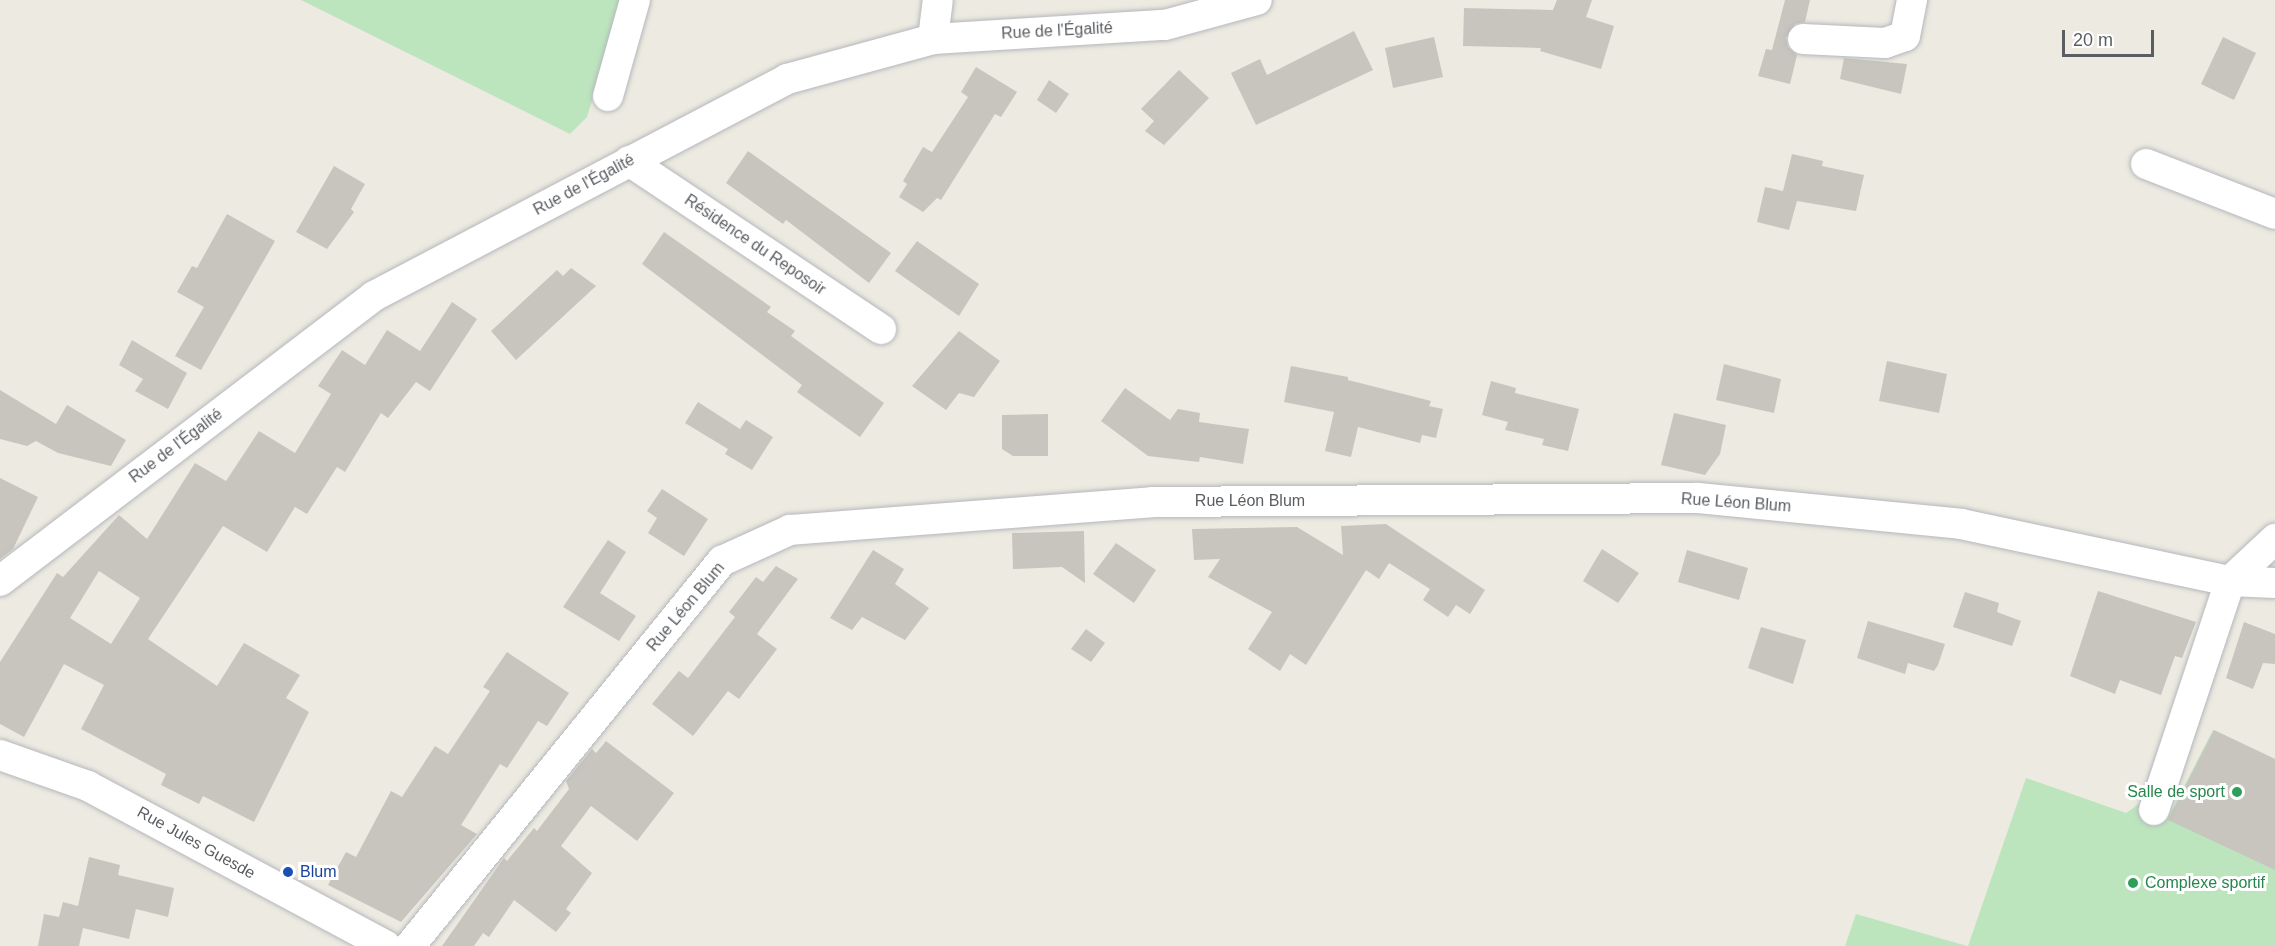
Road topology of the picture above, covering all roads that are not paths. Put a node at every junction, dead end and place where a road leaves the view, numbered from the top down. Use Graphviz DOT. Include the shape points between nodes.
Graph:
graph roads {
  1 [pos="635,0"];
  2 [pos="938,0"];
  3 [pos="1257,0"];
  4 [pos="1912,0"];
  5 [pos="933,39"];
  6 [pos="1803,39"];
  7 [pos="608,96"];
  8 [pos="628,161"];
  9 [pos="2146,164"];
  10 [pos="2275,214"];
  11 [pos="881,329"];
  12 [pos="2275,539"];
  13 [pos="0,581"];
  14 [pos="2230,581"];
  15 [pos="2275,583"];
  16 [pos="0,755"];
  17 [pos="2154,810"];
  18 [pos="386,946"];
  19 [pos="410,946"];
  1 -- 7 [label="street"];
  2 -- 5 [label="street"];
  3 -- 5 [label="street, Rue de l'Égalité" via="1165,25"];
  4 -- 6 [label="street" via="1905,36 1885,43"];
  5 -- 8 [label="street, Rue de l'Égalité" via="787,79"];
  8 -- 11 [label="street, Résidence du Reposoir"];
  8 -- 13 [label="street, Rue de l'Égalité" via="374,296"];
  9 -- 10 [label="street"];
  12 -- 14 [label="street"];
  14 -- 15 [label="street, Rue Léon Blum"];
  14 -- 17 [label="street"];
  14 -- 19 [label="street, Rue Léon Blum" via="1961,524 1698,498 1153,502 790,530 722,561"];
  16 -- 18 [label="street, Rue Jules Guesde" via="88,786"];
}
